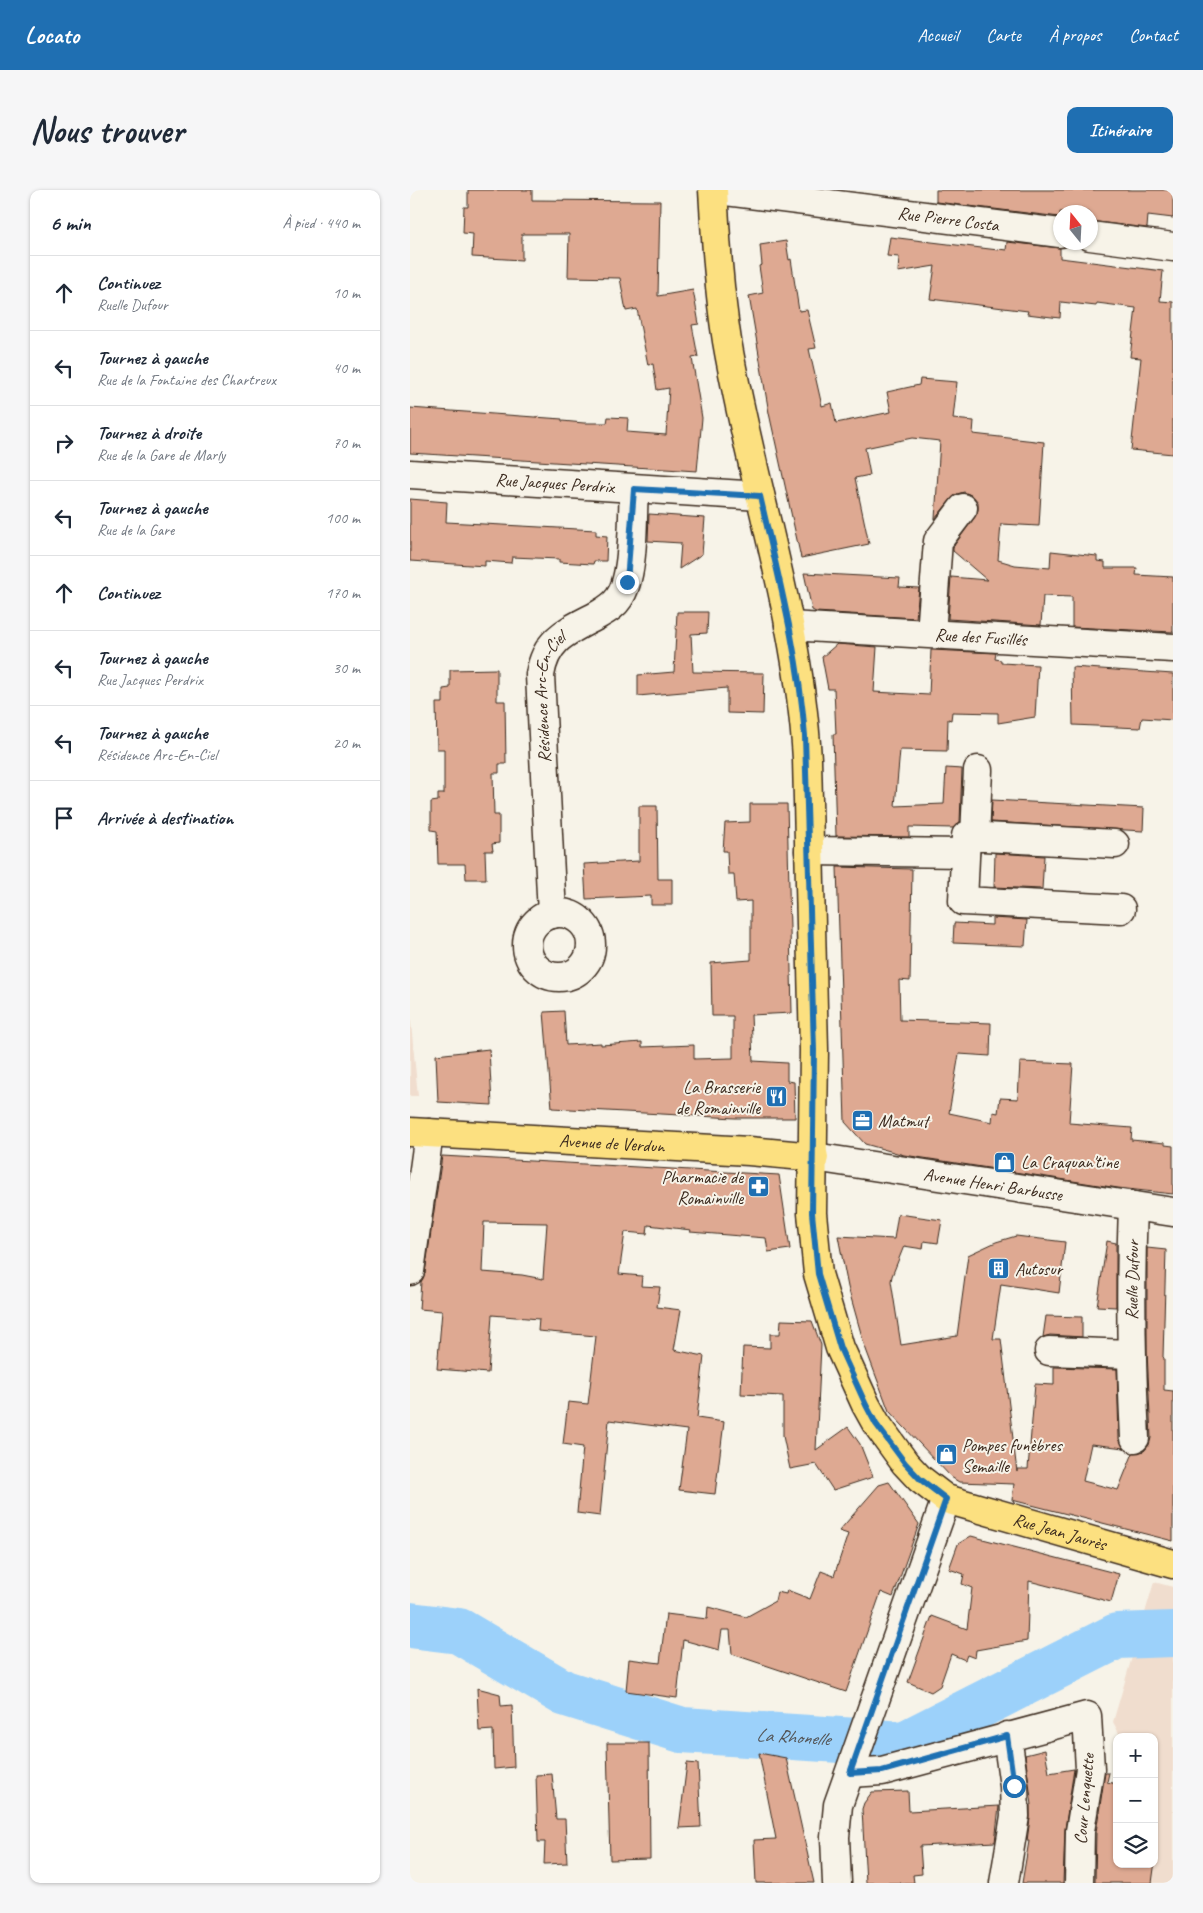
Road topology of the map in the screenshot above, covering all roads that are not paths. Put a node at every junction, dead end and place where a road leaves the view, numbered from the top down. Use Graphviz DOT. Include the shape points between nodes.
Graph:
graph roads {
  1 [pos="714,190"];
  2 [pos="718,190"];
  3 [pos="1053,231"];
  4 [pos="1098,237"];
  5 [pos="1173,247"];
  6 [pos="410,474"];
  7 [pos="634,489"];
  8 [pos="760,496"];
  9 [pos="963,508"];
  10 [pos="789,626"];
  11 [pos="931,633"];
  12 [pos="1173,648"];
  13 [pos="978,770"];
  14 [pos="1115,844"];
  15 [pos="970,845"];
  16 [pos="809,851"];
  17 [pos="1121,908"];
  18 [pos="552,914"];
  19 [pos="420,1132"];
  20 [pos="814,1157"];
  21 [pos="1133,1206"];
  22 [pos="1173,1212"];
  23 [pos="410,1271"];
  24 [pos="1049,1351"];
  25 [pos="1131,1354"];
  26 [pos="1135,1438"];
  27 [pos="946,1499"];
  28 [pos="1173,1564"];
  29 [pos="1007,1736"];
  30 [pos="852,1767"];
  31 [pos="837,1883"];
  32 [pos="1004,1883"];
  33 [pos="1079,1883"];
  1 -- 8 [label="main road" via="717,260 727,342"];
  2 -- 3 [label="street, Rue Pierre Costa"];
  4 -- 5 [label="street"];
  6 -- 7 [label="street, Rue Jacques Perdrix"];
  7 -- 8 [label="street, Rue Jacques Perdrix"];
  7 -- 18 [label="street, Résidence Arc-En-Ciel" via="629,570 619,600 554,641 542,664"];
  8 -- 10 [label="main road"];
  9 -- 11 [label="street" via="938,541"];
  10 -- 11 [label="street, Rue des Fusillés"];
  10 -- 16 [label="main road" via="804,715"];
  11 -- 12 [label="street, Rue des Fusillés"];
  13 -- 15 [label="street"];
  14 -- 15 [label="street"];
  15 -- 16 [label="street"];
  15 -- 17 [label="street" via="963,901"];
  16 -- 20 [label="main road"];
  19 -- 20 [label="main road, Avenue de Verdun"];
  19 -- 23 [label="street"];
  20 -- 21 [label="street, Avenue Henri Barbusse"];
  20 -- 27 [label="main road" via="812,1213 815,1254 823,1295 840,1348 863,1399 885,1436 920,1479"];
  21 -- 22 [label="street, Avenue Henri Barbusse"];
  21 -- 25 [label="street, Ruelle Dufour"];
  24 -- 25 [label="street"];
  25 -- 26 [label="street, Ruelle Dufour"];
  27 -- 28 [label="main road, Rue Jean Jaurès"];
  27 -- 30 [label="street"];
  29 -- 30 [label="street" via="882,1771"];
  29 -- 32 [label="street" via="1016,1816"];
  29 -- 33 [label="street, Cour Lenquette" via="1087,1716 1090,1769 1080,1831"];
  30 -- 31 [label="street" via="836,1819"];
}
